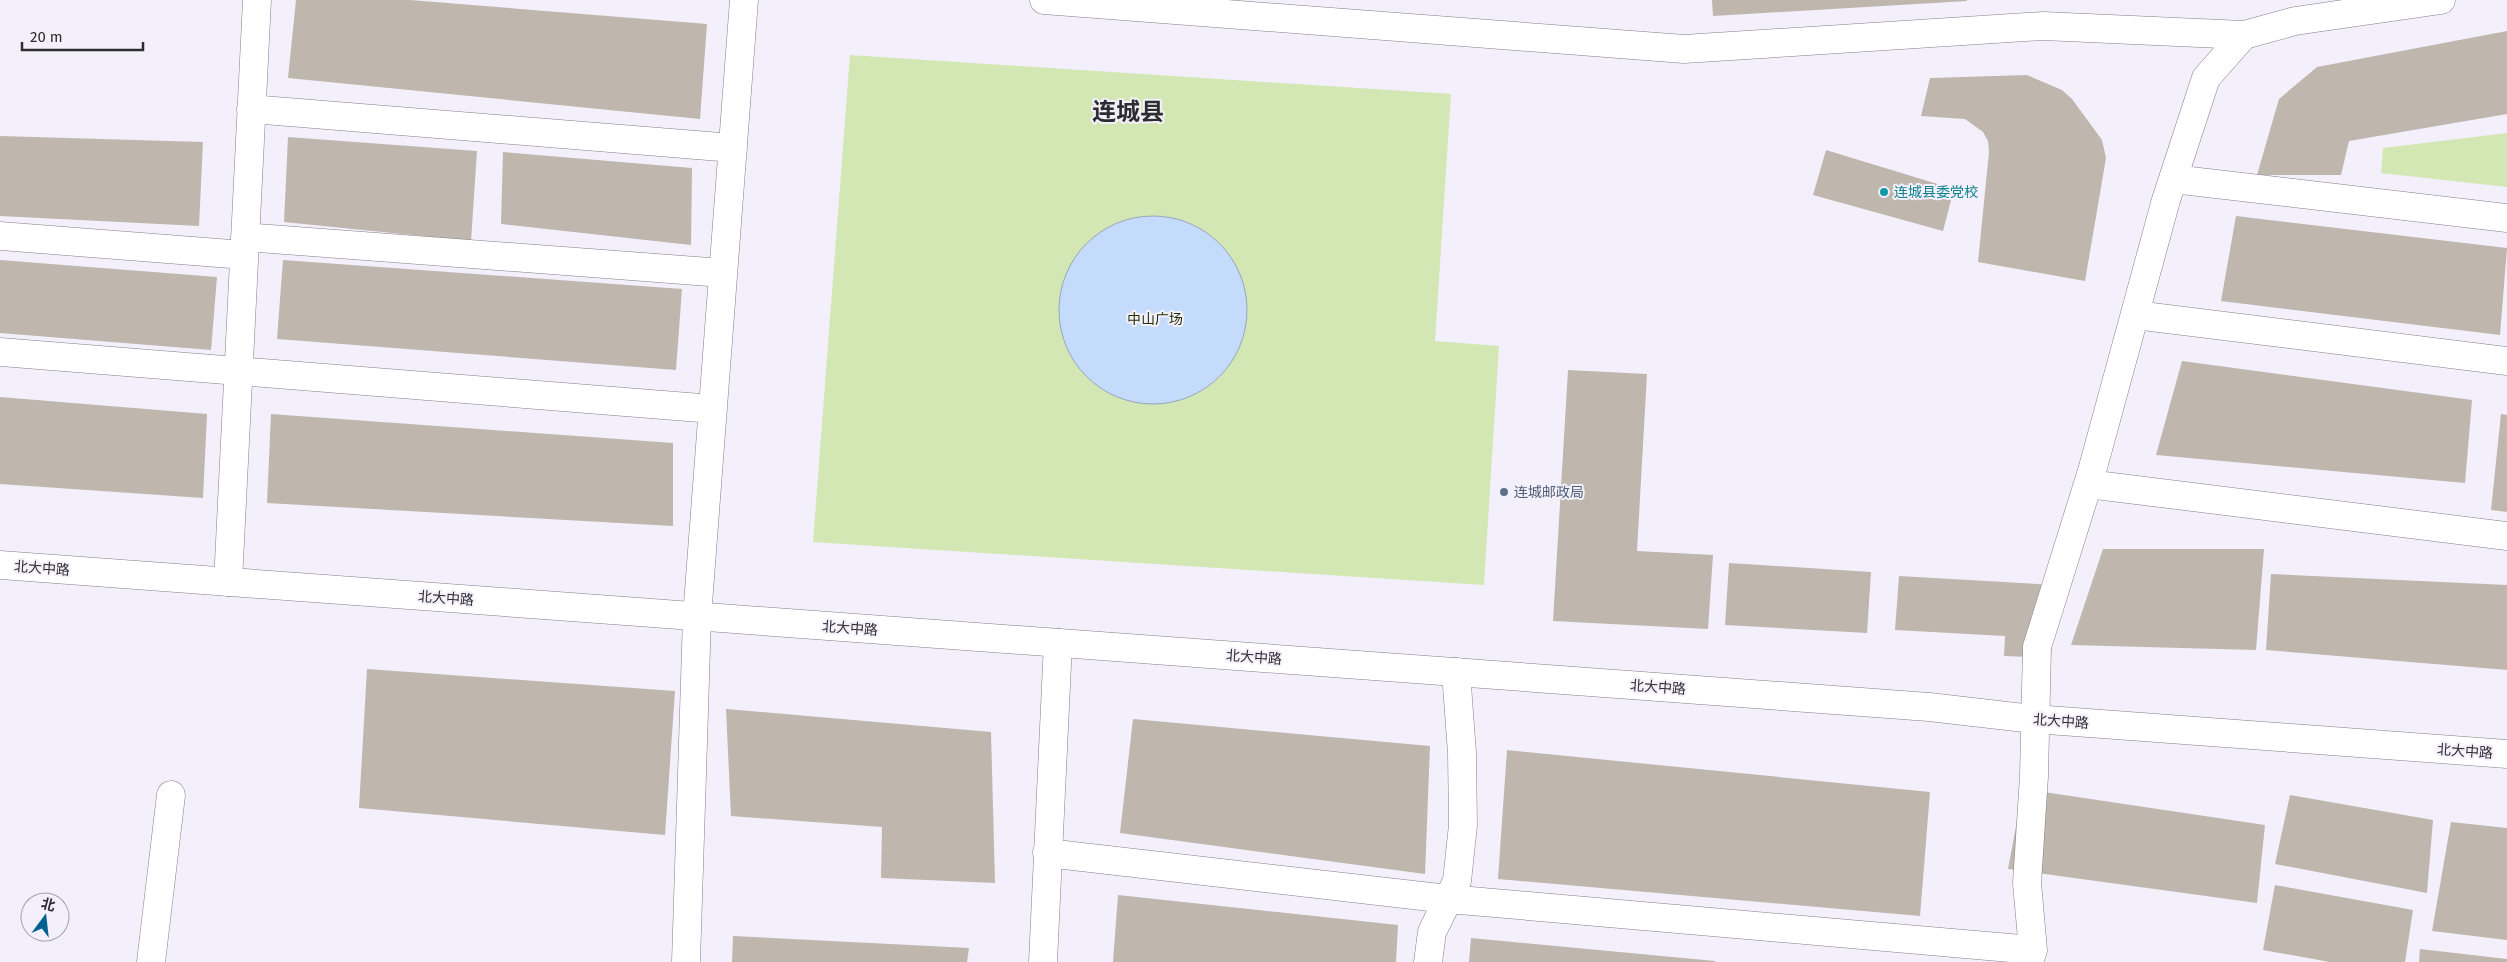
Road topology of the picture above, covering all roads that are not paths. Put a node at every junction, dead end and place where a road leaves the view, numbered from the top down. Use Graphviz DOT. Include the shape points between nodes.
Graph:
graph roads {
  1 [pos="257,0"];
  2 [pos="744,0"];
  3 [pos="1044,0"];
  4 [pos="2441,0"];
  5 [pos="2244,35"];
  6 [pos="251,109"];
  7 [pos="733,148"];
  8 [pos="2173,179"];
  9 [pos="2507,218"];
  10 [pos="0,236"];
  11 [pos="245,246"];
  12 [pos="723,273"];
  13 [pos="2134,315"];
  14 [pos="0,352"];
  15 [pos="2507,361"];
  16 [pos="238,373"];
  17 [pos="713,409"];
  18 [pos="2088,484"];
  19 [pos="2507,536"];
  20 [pos="0,565"];
  21 [pos="228,582"];
  22 [pos="698,617"];
  23 [pos="1058,643"];
  24 [pos="1456,672"];
  25 [pos="2034,720"];
  26 [pos="2507,754"];
  27 [pos="171,795"];
  28 [pos="1047,854"];
  29 [pos="1448,899"];
  30 [pos="2031,956"];
  31 [pos="152,962"];
  32 [pos="686,962"];
  33 [pos="1042,962"];
  34 [pos="1428,962"];
  1 -- 6 [label="street"];
  2 -- 7 [label="street"];
  3 -- 5 [label="street" via="1684,49 2043,26"];
  4 -- 5 [label="street" via="2295,21"];
  5 -- 8 [label="street" via="2206,78"];
  6 -- 7 [label="street"];
  6 -- 11 [label="street"];
  7 -- 12 [label="street"];
  8 -- 9 [label="street"];
  8 -- 13 [label="street"];
  10 -- 11 [label="street"];
  11 -- 12 [label="street"];
  11 -- 16 [label="street"];
  12 -- 17 [label="street"];
  13 -- 15 [label="street"];
  13 -- 18 [label="street"];
  14 -- 16 [label="street"];
  16 -- 17 [label="street"];
  16 -- 21 [label="street"];
  17 -- 22 [label="street"];
  18 -- 19 [label="street"];
  18 -- 25 [label="street" via="2037,647"];
  20 -- 21 [label="street, 北大中路"];
  21 -- 22 [label="street, 北大中路"];
  22 -- 23 [label="street, 北大中路"];
  22 -- 32 [label="street"];
  23 -- 24 [label="street, 北大中路"];
  23 -- 28 [label="street"];
  24 -- 25 [label="street, 北大中路" via="1929,707"];
  24 -- 29 [label="street" via="1463,824 1456,881"];
  25 -- 26 [label="street, 北大中路"];
  25 -- 30 [label="street" via="2027,883"];
  27 -- 31 [label="street"];
  28 -- 29 [label="street"];
  28 -- 33 [label="street"];
  29 -- 30 [label="street"];
  29 -- 34 [label="street" via="1432,932"];
}
